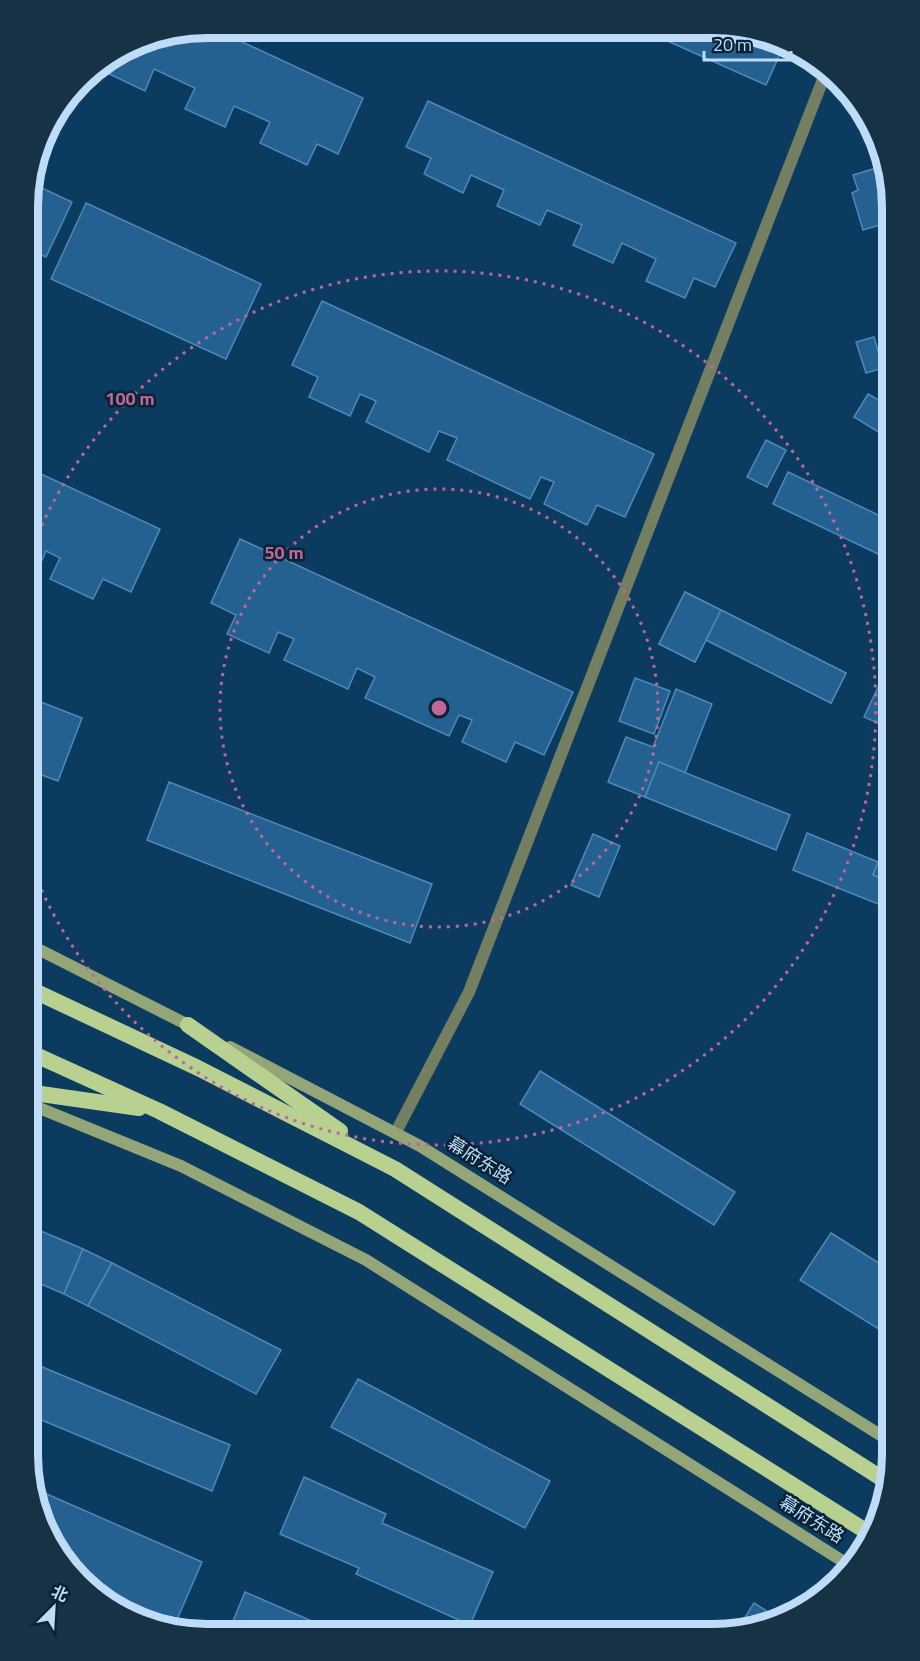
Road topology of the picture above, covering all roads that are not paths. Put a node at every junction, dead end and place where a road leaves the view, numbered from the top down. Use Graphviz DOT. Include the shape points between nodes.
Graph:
graph roads {
  1 [pos="824,78"];
  2 [pos="38,949"];
  3 [pos="38,993"];
  4 [pos="188,1025"];
  5 [pos="38,1056"];
  6 [pos="38,1094"];
  7 [pos="38,1108"];
  8 [pos="159,1111"];
  9 [pos="396,1132"];
  10 [pos="395,1169"];
  11 [pos="882,1436"];
  12 [pos="880,1478"];
  13 [pos="864,1530"];
  14 [pos="844,1562"];
  1 -- 9 [label="street" via="469,992"];
  2 -- 4 [label="main road, 幕府东路"];
  3 -- 10 [label="highway" via="198,1068"];
  4 -- 9 [label="main road, 幕府东路"];
  4 -- 10 [label="highway"];
  5 -- 8 [label="highway, 幕府东路"];
  6 -- 8 [label="highway"];
  7 -- 14 [label="main road, 幕府东路" via="181,1166 366,1260"];
  8 -- 13 [label="highway, 幕府东路" via="358,1212"];
  9 -- 11 [label="main road, 幕府东路"];
  10 -- 12 [label="highway"];
}
